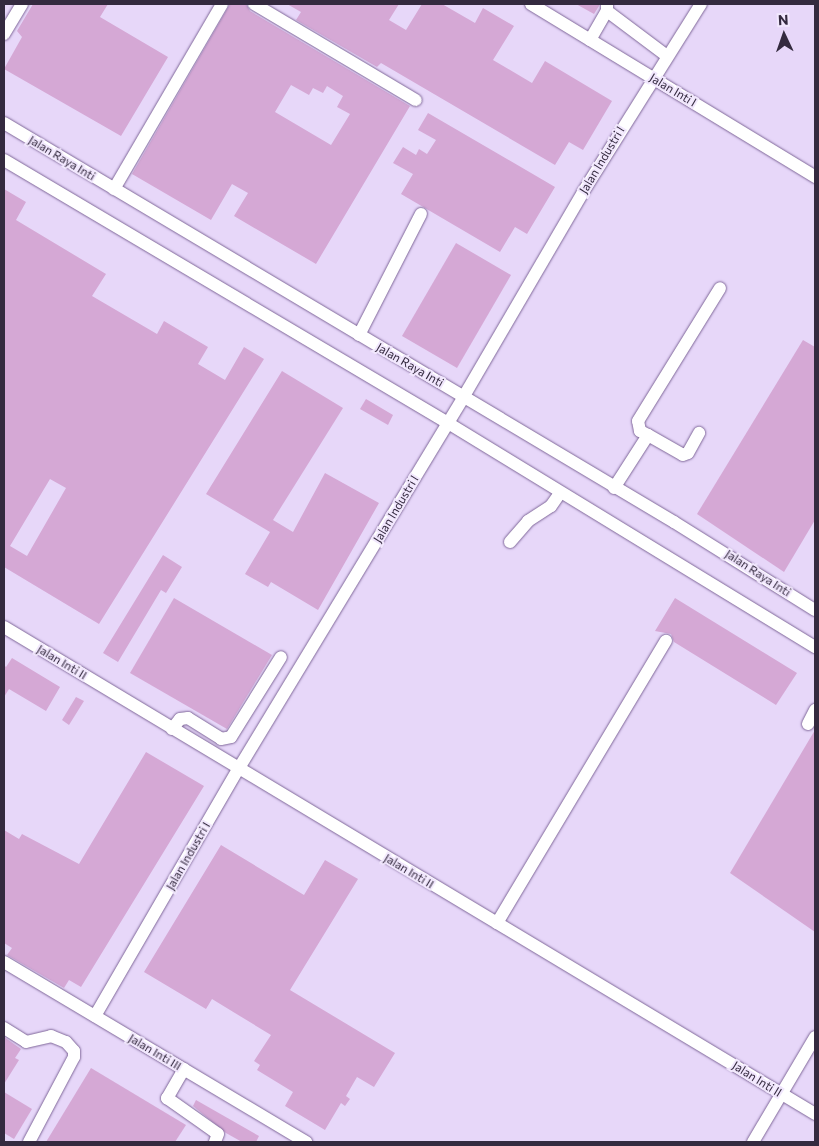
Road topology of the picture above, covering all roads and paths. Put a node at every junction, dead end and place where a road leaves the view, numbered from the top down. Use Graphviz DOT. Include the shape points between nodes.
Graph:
graph roads {
  1 [pos="22,4"];
  2 [pos="222,4"];
  3 [pos="254,4"];
  4 [pos="531,4"];
  5 [pos="702,4"];
  6 [pos="607,7"];
  7 [pos="4,34"];
  8 [pos="590,40"];
  9 [pos="667,56"];
  10 [pos="654,78"];
  11 [pos="416,100"];
  12 [pos="4,123"];
  13 [pos="4,160"];
  14 [pos="815,176"];
  15 [pos="114,189"];
  16 [pos="421,214"];
  17 [pos="720,288"];
  18 [pos="359,335"];
  19 [pos="464,396"];
  20 [pos="448,423"];
  21 [pos="699,433"];
  22 [pos="648,435"];
  23 [pos="614,488"];
  24 [pos="560,493"];
  25 [pos="510,542"];
  26 [pos="815,610"];
  27 [pos="4,627"];
  28 [pos="666,641"];
  29 [pos="815,647"];
  30 [pos="281,657"];
  31 [pos="815,710"];
  32 [pos="808,724"];
  33 [pos="172,729"];
  34 [pos="239,768"];
  35 [pos="497,923"];
  36 [pos="4,962"];
  37 [pos="95,1016"];
  38 [pos="4,1028"];
  39 [pos="815,1037"];
  40 [pos="184,1069"];
  41 [pos="781,1095"];
  42 [pos="815,1114"];
  43 [pos="29,1142"];
  44 [pos="215,1142"];
  45 [pos="306,1142"];
  46 [pos="753,1142"];
  1 -- 7 [label="street"];
  2 -- 15 [label="street"];
  3 -- 11 [label="street"];
  4 -- 8 [label="street, Jalan Inti I"];
  5 -- 9 [label="street, Jalan Industri I"];
  6 -- 8 [label="street"];
  6 -- 9 [label="street"];
  8 -- 10 [label="street, Jalan Inti I"];
  9 -- 10 [label="street, Jalan Industri I"];
  10 -- 14 [label="street, Jalan Inti I"];
  10 -- 19 [label="street, Jalan Industri I"];
  12 -- 15 [label="street, Jalan Raya Inti"];
  13 -- 20 [label="street"];
  15 -- 18 [label="street, Jalan Raya Inti"];
  16 -- 18 [label="street"];
  17 -- 22 [label="street" via="638,421 640,431"];
  18 -- 19 [label="street, Jalan Raya Inti"];
  19 -- 20 [label="street, Jalan Industri I"];
  19 -- 23 [label="street, Jalan Raya Inti"];
  20 -- 24 [label="street"];
  20 -- 34 [label="street, Jalan Industri I"];
  21 -- 22 [label="street" via="688,453 683,455"];
  22 -- 23 [label="street"];
  23 -- 26 [label="street, Jalan Raya Inti" via="723,551"];
  24 -- 25 [label="street" via="551,506 528,521"];
  24 -- 29 [label="street"];
  27 -- 33 [label="street, Jalan Inti II"];
  28 -- 35 [label="street"];
  30 -- 33 [label="street" via="231,737 222,739 188,718 180,719"];
  31 -- 32 [label="street"];
  33 -- 34 [label="street, Jalan Inti II"];
  34 -- 35 [label="street, Jalan Inti II"];
  34 -- 37 [label="street, Jalan Industri I"];
  35 -- 41 [label="street, Jalan Inti II"];
  36 -- 37 [label="street, Jalan Inti III"];
  37 -- 40 [label="street, Jalan Inti III"];
  38 -- 43 [label="street" via="26,1042 51,1036 66,1042 74,1051 74,1057"];
  39 -- 41 [label="street"];
  40 -- 44 [label="street" via="167,1098 218,1134"];
  40 -- 45 [label="street, Jalan Inti III"];
  41 -- 42 [label="street, Jalan Inti II"];
  41 -- 46 [label="street"];
}
